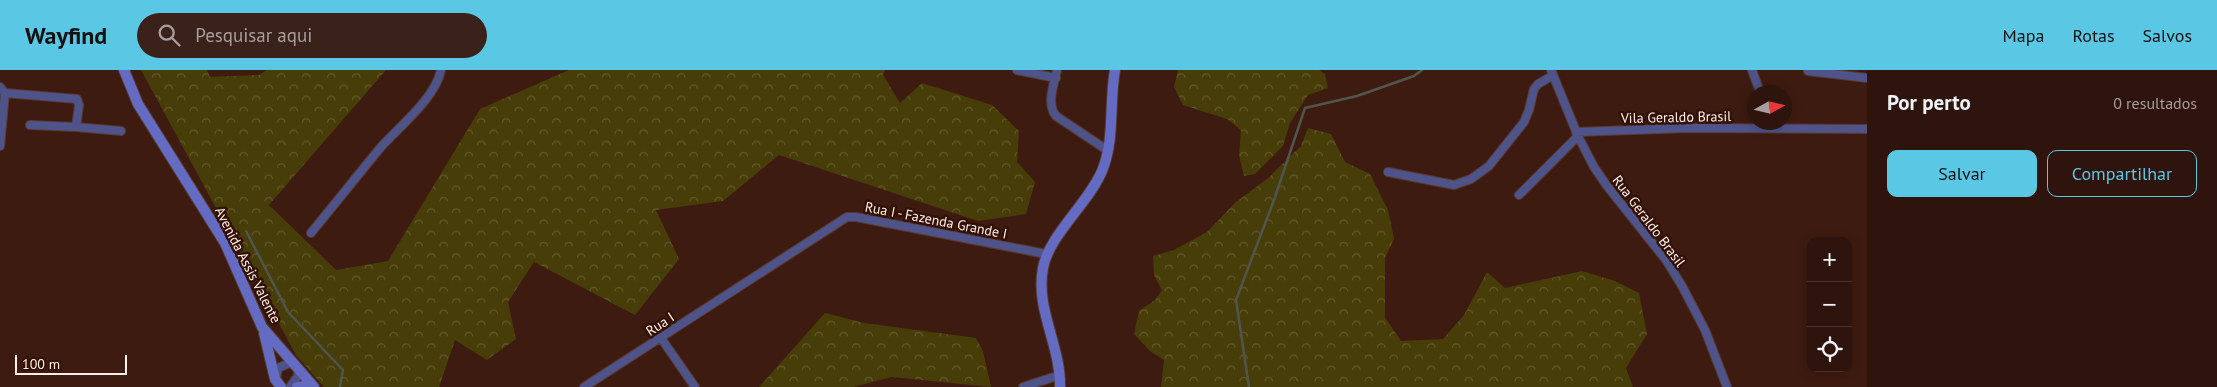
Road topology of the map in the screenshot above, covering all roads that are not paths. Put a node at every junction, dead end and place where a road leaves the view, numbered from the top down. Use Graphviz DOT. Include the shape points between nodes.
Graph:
graph roads {
  1 [pos="124,70"];
  2 [pos="442,70"];
  3 [pos="1017,70"];
  4 [pos="1115,70"];
  5 [pos="1752,70"];
  6 [pos="1808,71"];
  7 [pos="1551,73"];
  8 [pos="1056,74"];
  9 [pos="1867,78"];
  10 [pos="1757,85"];
  11 [pos="2,90"];
  12 [pos="30,126"];
  13 [pos="1747,126"];
  14 [pos="76,127"];
  15 [pos="1792,127"];
  16 [pos="1867,129"];
  17 [pos="122,130"];
  18 [pos="1577,134"];
  19 [pos="0,146"];
  20 [pos="1108,150"];
  21 [pos="1388,172"];
  22 [pos="1519,195"];
  23 [pos="311,233"];
  24 [pos="1046,254"];
  25 [pos="749,280"];
  26 [pos="262,327"];
  27 [pos="661,338"];
  28 [pos="295,366"];
  29 [pos="1060,375"];
  30 [pos="278,384"];
  31 [pos="313,386"];
  32 [pos="692,386"];
  33 [pos="290,387"];
  34 [pos="297,387"];
  35 [pos="584,387"];
  36 [pos="1023,387"];
  37 [pos="1060,387"];
  38 [pos="1728,387"];
  1 -- 26 [label="main road, Avenida Assis Valente" via="138,104 225,243"];
  2 -- 23 [label="street" via="432,92 382,146"];
  3 -- 8 [label="street"];
  4 -- 20 [label="main road"];
  5 -- 10 [label="street"];
  6 -- 9 [label="street"];
  7 -- 18 [label="street, Rua Geraldo Brasil"];
  7 -- 21 [label="street" via="1534,88 1524,122 1489,166 1471,179 1454,185"];
  8 -- 20 [label="street" via="1052,112"];
  11 -- 14 [label="street" via="75,98 79,102"];
  11 -- 19 [label="street"];
  12 -- 14 [label="street"];
  13 -- 18 [label="street, Vila Geraldo Brasil"];
  14 -- 17 [label="street"];
  15 -- 16 [label="street, Vila Geraldo Brasil"];
  18 -- 22 [label="street"];
  18 -- 38 [label="street, Rua Geraldo Brasil" via="1606,186 1650,238 1682,286 1705,330"];
  20 -- 24 [label="main road" via="1098,180"];
  24 -- 25 [label="street, Rua I - Fazenda Grande I" via="851,216"];
  24 -- 29 [label="main road" via="1042,295"];
  25 -- 27 [label="street, Rua I"];
  26 -- 28 [label="main road, Avenida Assis Valente"];
  26 -- 30 [label="main road"];
  27 -- 32 [label="street"];
  27 -- 35 [label="street, Rua I"];
  28 -- 30 [label="street" via="278,368"];
  28 -- 31 [label="main road, Avenida Assis Valente"];
  28 -- 33 [label="street" via="298,376"];
  29 -- 36 [label="street"];
  29 -- 37 [label="main road"];
  31 -- 34 [label="main road"];
}
